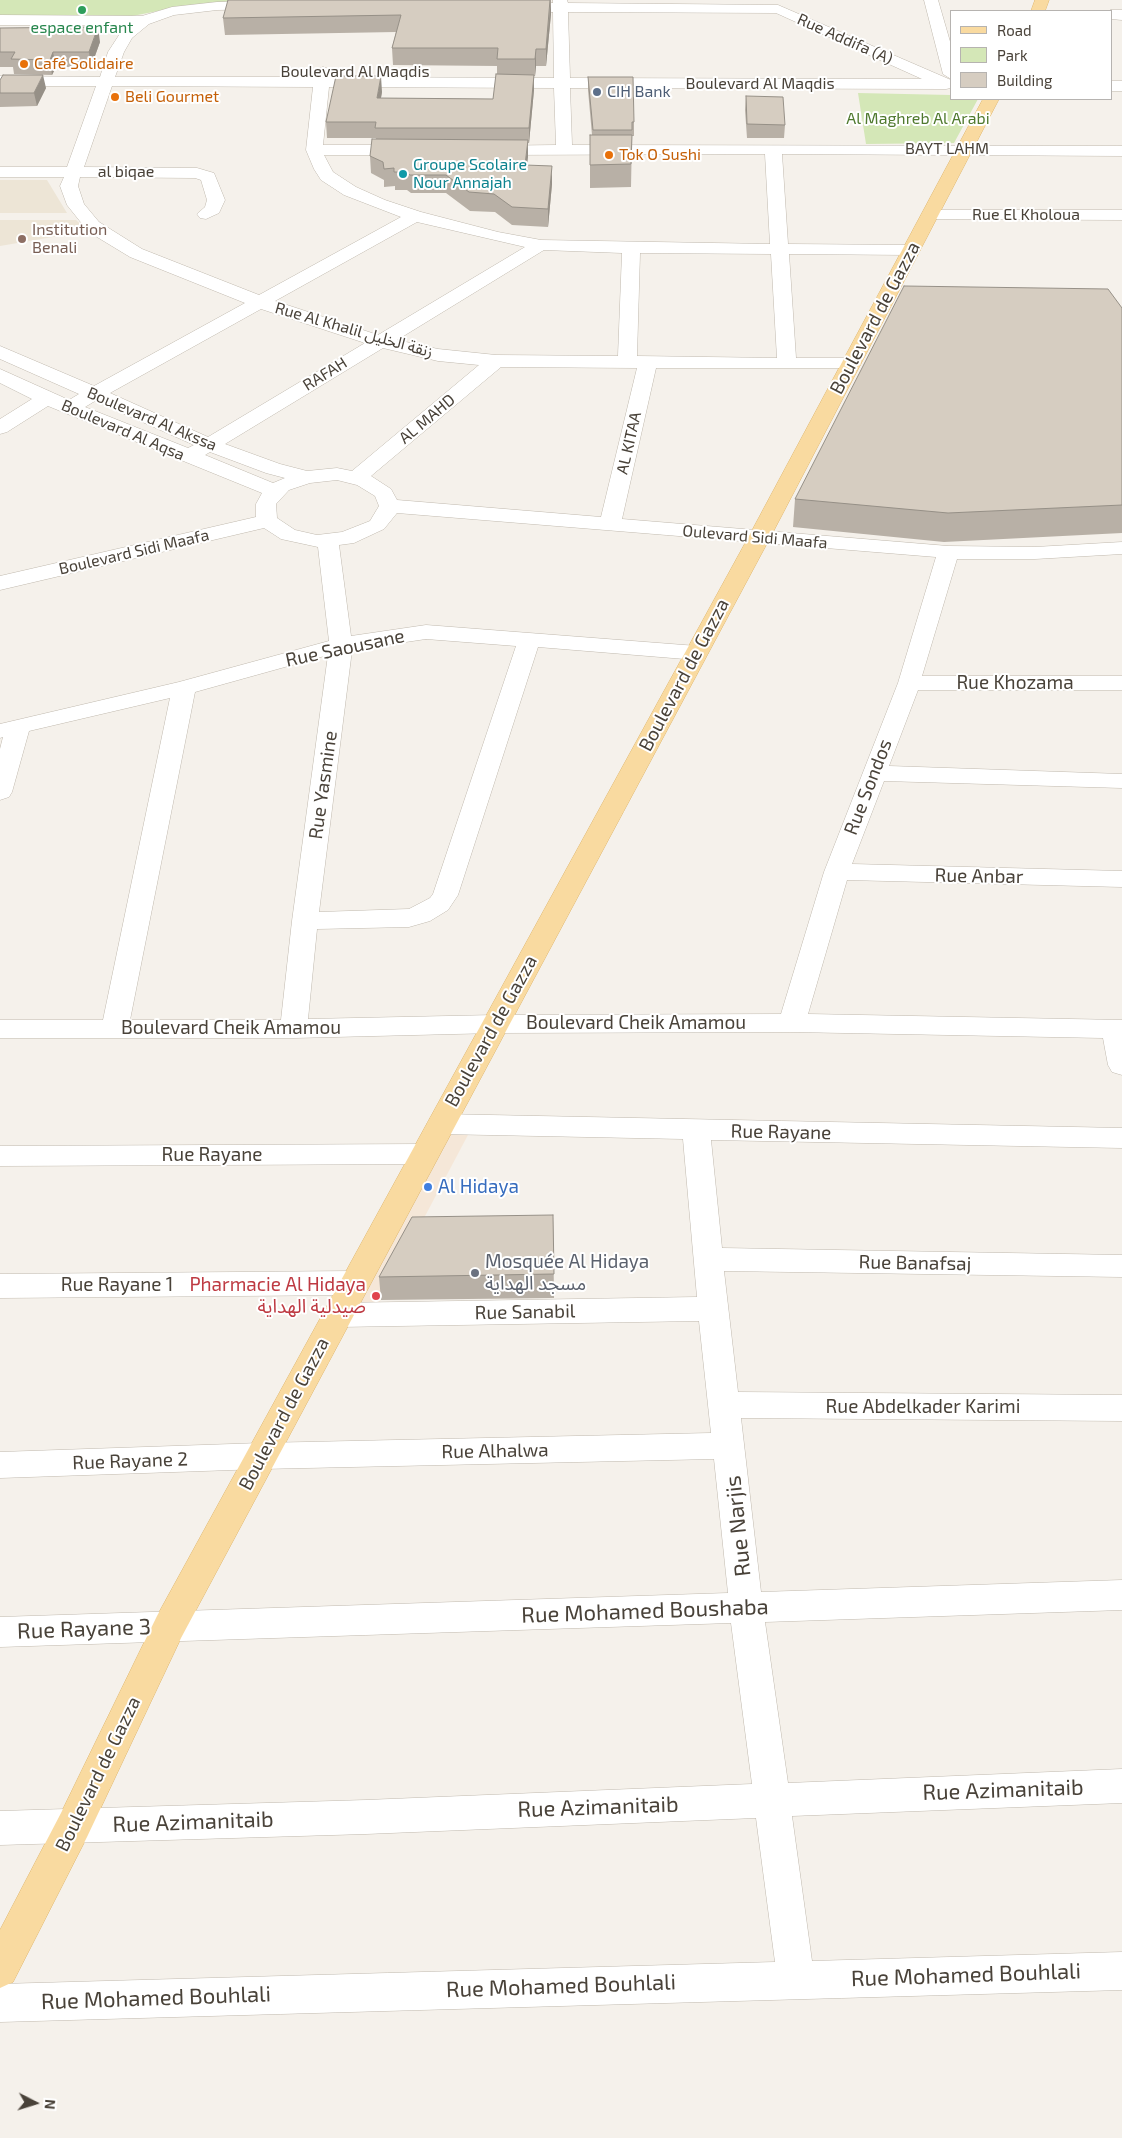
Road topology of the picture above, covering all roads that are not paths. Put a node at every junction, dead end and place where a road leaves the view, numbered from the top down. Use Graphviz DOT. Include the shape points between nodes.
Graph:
graph roads {
  1 [pos="931,0"];
  2 [pos="256,3"];
  3 [pos="560,4"];
  4 [pos="697,4"];
  5 [pos="777,4"];
  6 [pos="275,5"];
  7 [pos="501,7"];
  8 [pos="0,20"];
  9 [pos="144,21"];
  10 [pos="0,71"];
  11 [pos="926,74"];
  12 [pos="107,76"];
  13 [pos="322,77"];
  14 [pos="563,78"];
  15 [pos="950,79"];
  16 [pos="0,81"];
  17 [pos="990,100"];
  18 [pos="966,149"];
  19 [pos="314,150"];
  20 [pos="424,150"];
  21 [pos="474,150"];
  22 [pos="772,150"];
  23 [pos="564,151"];
  24 [pos="1122,151"];
  25 [pos="0,172"];
  26 [pos="73,172"];
  27 [pos="206,214"];
  28 [pos="1122,215"];
  29 [pos="416,216"];
  30 [pos="931,216"];
  31 [pos="541,245"];
  32 [pos="631,248"];
  33 [pos="778,249"];
  34 [pos="911,250"];
  35 [pos="259,302"];
  36 [pos="379,341"];
  37 [pos="0,352"];
  38 [pos="496,361"];
  39 [pos="627,361"];
  40 [pos="648,361"];
  41 [pos="787,363"];
  42 [pos="850,364"];
  43 [pos="0,375"];
  44 [pos="95,394"];
  45 [pos="46,398"];
  46 [pos="71,407"];
  47 [pos="0,428"];
  48 [pos="210,445"];
  49 [pos="188,457"];
  50 [pos="307,477"];
  51 [pos="357,477"];
  52 [pos="276,491"];
  53 [pos="389,506"];
  54 [pos="268,522"];
  55 [pos="610,525"];
  56 [pos="760,536"];
  57 [pos="328,541"];
  58 [pos="1122,548"];
  59 [pos="948,552"];
  60 [pos="0,583"];
  61 [pos="529,639"];
  62 [pos="341,645"];
  63 [pos="697,653"];
  64 [pos="909,683"];
  65 [pos="1122,683"];
  66 [pos="184,688"];
  67 [pos="9,729"];
  68 [pos="873,773"];
  69 [pos="1122,781"];
  70 [pos="0,792"];
  71 [pos="837,872"];
  72 [pos="1122,879"];
  73 [pos="305,921"];
  74 [pos="792,1023"];
  75 [pos="495,1024"];
  76 [pos="115,1028"];
  77 [pos="1118,1028"];
  78 [pos="0,1029"];
  79 [pos="294,1029"];
  80 [pos="1122,1065"];
  81 [pos="440,1124"];
  82 [pos="696,1131"];
  83 [pos="1122,1138"];
  84 [pos="425,1154"];
  85 [pos="0,1156"];
  86 [pos="708,1259"];
  87 [pos="1122,1266"];
  88 [pos="355,1283"];
  89 [pos="0,1286"];
  90 [pos="713,1309"];
  91 [pos="338,1315"];
  92 [pos="724,1406"];
  93 [pos="1122,1408"];
  94 [pos="729,1446"];
  95 [pos="261,1456"];
  96 [pos="0,1465"];
  97 [pos="1122,1595"];
  98 [pos="746,1608"];
  99 [pos="169,1627"];
  100 [pos="0,1632"];
  101 [pos="1122,1786"];
  102 [pos="772,1800"];
  103 [pos="74,1825"];
  104 [pos="0,1828"];
  105 [pos="0,1969"];
  106 [pos="1122,1971"];
  107 [pos="796,1980"];
  108 [pos="0,2003"];
  1 -- 15 [label="street"];
  2 -- 6 [label="street"];
  2 -- 9 [label="street" via="183,9"];
  3 -- 4 [label="street, Rue Addifa (A)"];
  3 -- 7 [label="street, Rue Addifa (A)"];
  3 -- 14 [label="street"];
  4 -- 5 [label="street, Rue Addifa (A)"];
  5 -- 11 [label="street, Rue Addifa (A)"];
  8 -- 9 [label="street"];
  9 -- 12 [label="street, Rue Al Khalil زنقة الخليل" via="126,34"];
  10 -- 12 [label="street, Boulevard Al Maqdis"];
  11 -- 14 [label="street, Boulevard Al Maqdis"];
  11 -- 15 [label="street, Boulevard Al Maqdis"];
  12 -- 13 [label="street, Boulevard Al Maqdis"];
  12 -- 16 [label="street, Boulevard Al Maqdis"];
  12 -- 26 [label="street, Rue Al Khalil زنقة الخليل"];
  13 -- 14 [label="street, Boulevard Al Maqdis"];
  13 -- 19 [label="street"];
  14 -- 15 [label="street, Boulevard Al Maqdis"];
  14 -- 23 [label="street"];
  17 -- 18 [label="main road, Boulevard de Gazza"];
  18 -- 22 [label="street, BAYT LAHM"];
  18 -- 24 [label="street, BAYT LAHM"];
  18 -- 30 [label="main road, Boulevard de Gazza"];
  19 -- 20 [label="street"];
  19 -- 29 [label="street" via="327,176 341,187 378,204"];
  21 -- 23 [label="street, BAYT LAHM"];
  22 -- 23 [label="street, BAYT LAHM"];
  22 -- 33 [label="street"];
  25 -- 26 [label="street, al biqae"];
  26 -- 27 [label="street, al biqae" via="204,174 216,200 213,210"];
  26 -- 35 [label="street, Rue Al Khalil زنقة الخليل" via="69,186 76,205 103,233 136,253"];
  28 -- 30 [label="street, Rue El Kholoua"];
  29 -- 31 [label="street"];
  29 -- 35 [label="street"];
  30 -- 34 [label="main road, Boulevard de Gazza"];
  31 -- 32 [label="street"];
  31 -- 36 [label="street, RAFAH"];
  32 -- 33 [label="street"];
  32 -- 39 [label="street"];
  33 -- 34 [label="street"];
  33 -- 41 [label="street"];
  34 -- 42 [label="main road, Boulevard de Gazza" via="895,300"];
  35 -- 36 [label="street, Rue Al Khalil زنقة الخليل"];
  35 -- 44 [label="street"];
  36 -- 38 [label="street, Rue Al Khalil زنقة الخليل" via="438,355"];
  36 -- 48 [label="street, RAFAH"];
  37 -- 44 [label="street, Boulevard Al Akssa"];
  38 -- 39 [label="street, Rue Al Khalil زنقة الخليل"];
  38 -- 51 [label="street, AL MAHD"];
  39 -- 40 [label="street, Rue Al Khalil زنقة الخليل"];
  40 -- 41 [label="street, Rue Al Khalil زنقة الخليل"];
  40 -- 55 [label="street, AL KITAA"];
  41 -- 42 [label="street, Rue Al Khalil زنقة الخليل"];
  42 -- 56 [label="main road, Boulevard de Gazza"];
  43 -- 45 [label="street, Boulevard Al Aqsa"];
  44 -- 46 [label="street"];
  44 -- 48 [label="street, Boulevard Al Akssa"];
  45 -- 46 [label="street, Boulevard Al Aqsa"];
  45 -- 47 [label="street"];
  46 -- 49 [label="street, Boulevard Al Aqsa"];
  48 -- 49 [label="street, RAFAH"];
  48 -- 50 [label="street, Boulevard Al Akssa" via="273,469"];
  49 -- 52 [label="street, Boulevard Al Aqsa"];
  50 -- 51 [label="street" via="337,474"];
  50 -- 52 [label="street"];
  51 -- 53 [label="street" via="380,489"];
  52 -- 54 [label="street" via="265,508"];
  53 -- 55 [label="street, Oulevard Sidi Maafa"];
  53 -- 57 [label="street" via="385,516 370,529"];
  54 -- 57 [label="street" via="297,538"];
  54 -- 60 [label="street, Boulevard Sidi Maafa"];
  55 -- 56 [label="street, Oulevard Sidi Maafa"];
  56 -- 59 [label="street, Oulevard Sidi Maafa"];
  56 -- 63 [label="main road, Boulevard de Gazza"];
  57 -- 62 [label="street, Rue Yasmine"];
  58 -- 59 [label="street, Oulevard Sidi Maafa" via="1035,553"];
  59 -- 64 [label="street, Rue Sondos"];
  61 -- 62 [label="street, Rue Saousane" via="426,632"];
  61 -- 63 [label="street, Rue Saousane"];
  61 -- 73 [label="street" via="445,895 439,904 422,915 409,918"];
  62 -- 66 [label="street, Rue Saousane"];
  62 -- 73 [label="street, Rue Yasmine"];
  63 -- 75 [label="main road, Boulevard de Gazza"];
  64 -- 65 [label="street, Rue Khozama"];
  64 -- 68 [label="street, Rue Sondos"];
  66 -- 67 [label="street, Rue Saousane"];
  66 -- 76 [label="street"];
  67 -- 70 [label="street"];
  68 -- 69 [label="street"];
  68 -- 71 [label="street, Rue Sondos"];
  71 -- 72 [label="street, Rue Anbar"];
  71 -- 74 [label="street, Rue Sondos"];
  73 -- 79 [label="street, Rue Yasmine"];
  74 -- 75 [label="street, Boulevard Cheik Amamou"];
  74 -- 77 [label="street, Boulevard Cheik Amamou"];
  75 -- 79 [label="street, Boulevard Cheik Amamou"];
  75 -- 81 [label="main road, Boulevard de Gazza"];
  76 -- 78 [label="street, Boulevard Cheik Amamou"];
  76 -- 79 [label="street, Boulevard Cheik Amamou"];
  77 -- 80 [label="street"];
  81 -- 82 [label="street, Rue Rayane"];
  81 -- 84 [label="main road, Boulevard de Gazza"];
  82 -- 83 [label="street, Rue Rayane"];
  82 -- 86 [label="street, Rue Narjis"];
  84 -- 85 [label="street, Rue Rayane"];
  84 -- 88 [label="main road, Boulevard de Gazza"];
  86 -- 87 [label="street, Rue Banafsaj"];
  86 -- 90 [label="street, Rue Narjis"];
  88 -- 89 [label="street, Rue Rayane 1"];
  88 -- 91 [label="main road, Boulevard de Gazza"];
  90 -- 91 [label="street, Rue Sanabil"];
  90 -- 92 [label="street, Rue Narjis"];
  91 -- 95 [label="main road, Boulevard de Gazza"];
  92 -- 93 [label="street, Rue Abdelkader Karimi"];
  92 -- 94 [label="street, Rue Narjis"];
  94 -- 95 [label="street, Rue Alhalwa"];
  94 -- 98 [label="street, Rue Narjis"];
  95 -- 96 [label="street, Rue Rayane 2"];
  95 -- 99 [label="main road, Boulevard de Gazza"];
  97 -- 98 [label="street, Rue Mohamed Boushaba"];
  98 -- 99 [label="street, Rue Mohamed Boushaba"];
  98 -- 102 [label="street, Rue Narjis"];
  99 -- 100 [label="street, Rue Rayane 3"];
  99 -- 103 [label="main road, Boulevard de Gazza"];
  101 -- 102 [label="street, Rue Azimanitaib"];
  102 -- 103 [label="street, Rue Azimanitaib"];
  102 -- 107 [label="street, Rue Narjis"];
  103 -- 104 [label="street, Rue Azimanitaib"];
  103 -- 105 [label="main road, Boulevard de Gazza"];
  106 -- 107 [label="street, Rue Mohamed Bouhlali"];
  107 -- 108 [label="street, Rue Mohamed Bouhlali"];
}
